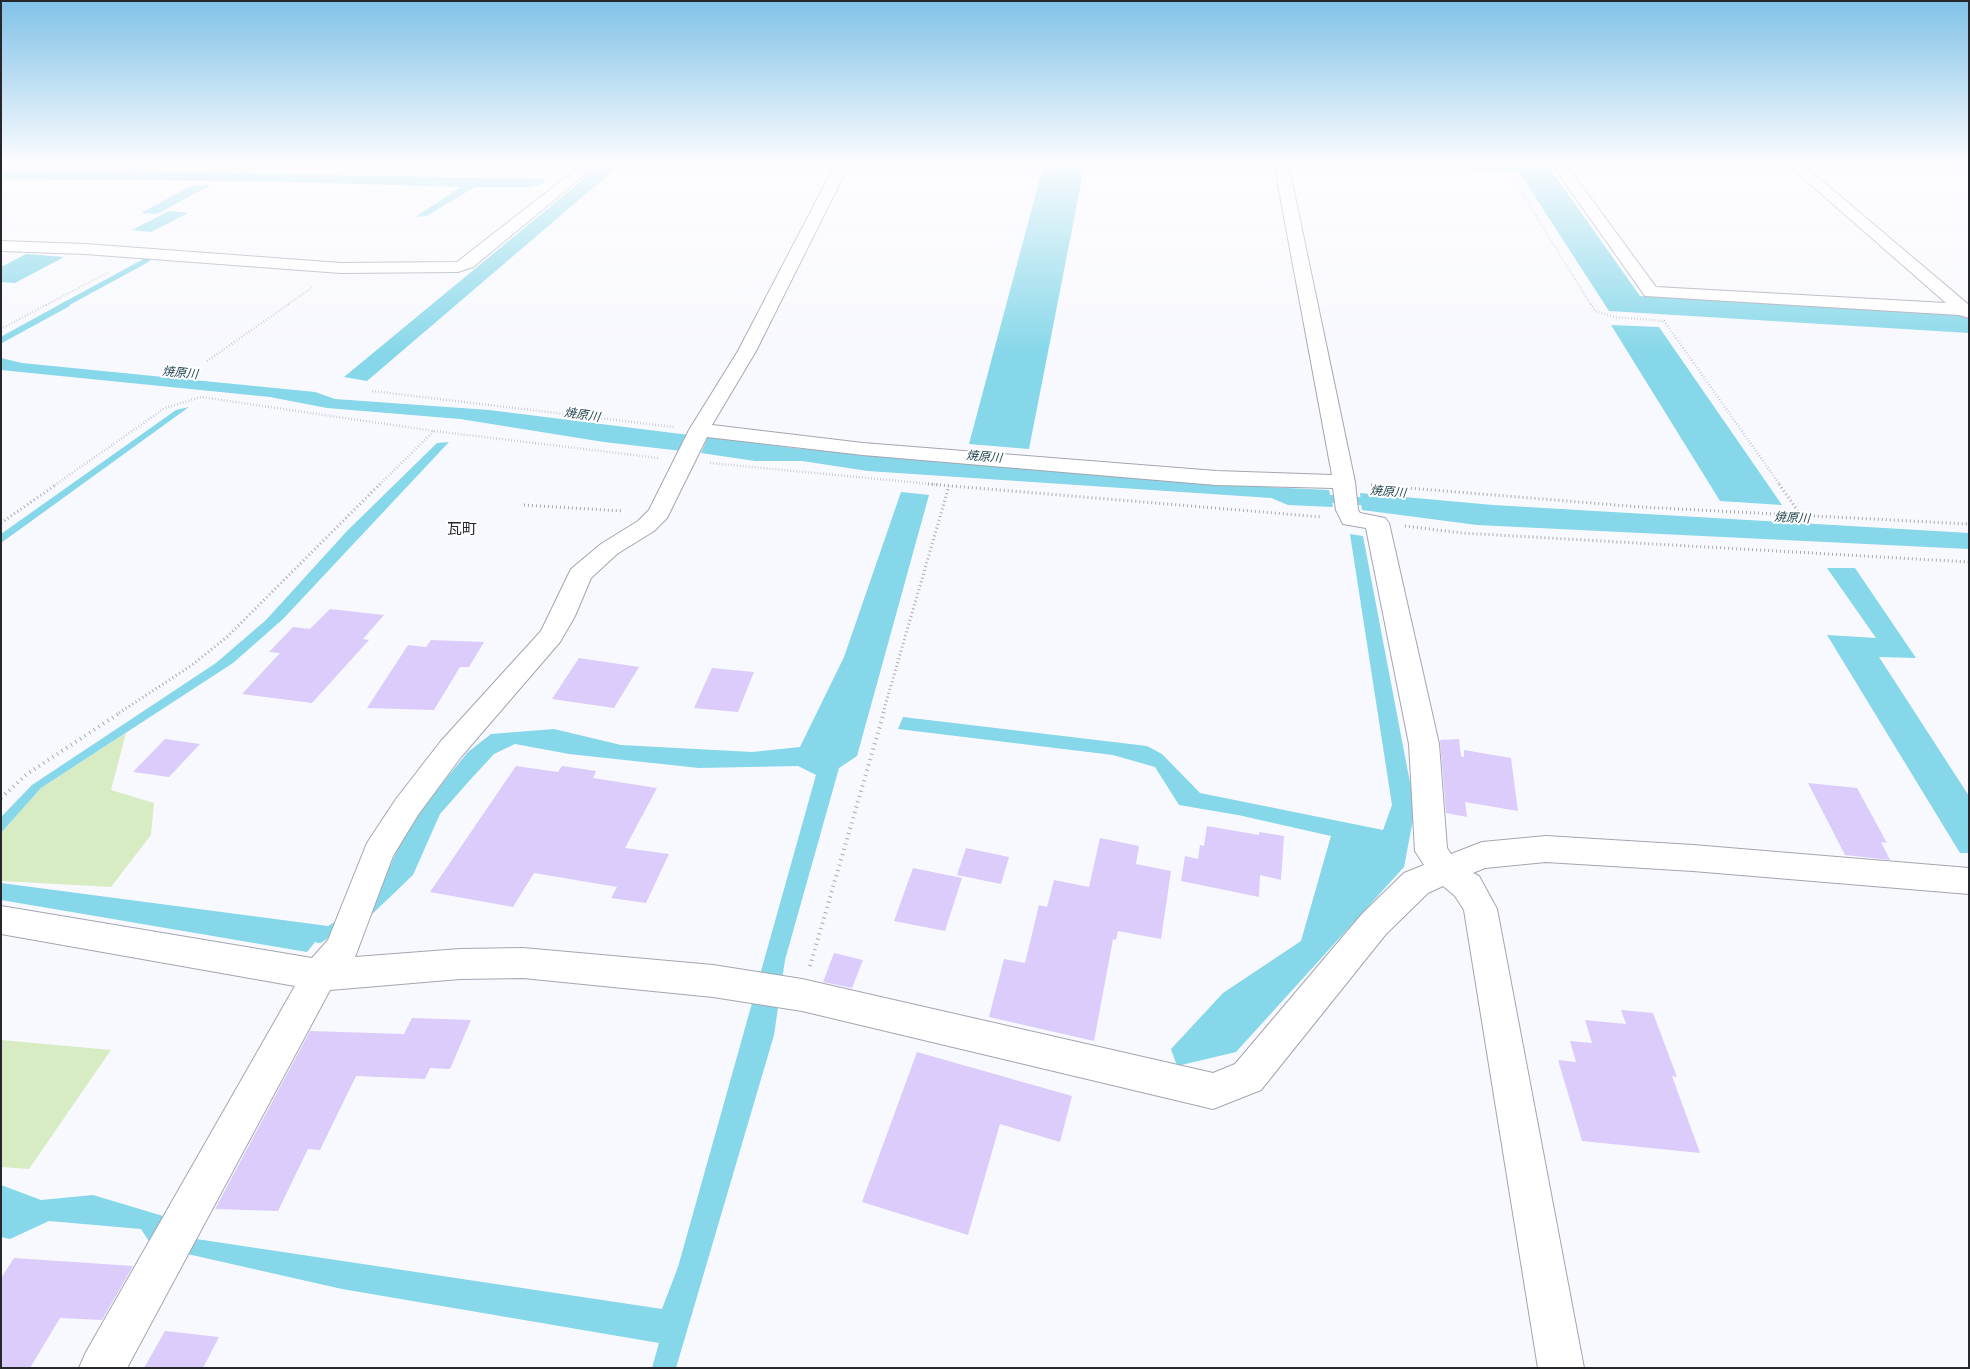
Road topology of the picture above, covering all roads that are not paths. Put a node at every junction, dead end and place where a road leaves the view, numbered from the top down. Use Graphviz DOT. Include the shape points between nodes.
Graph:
graph roads {
  1 [pos="513,227"];
  2 [pos="810,227"];
  3 [pos="1294,227"];
  4 [pos="1604,227"];
  5 [pos="1868,227"];
  6 [pos="1,246"];
  7 [pos="1967,311"];
  8 [pos="699,430"];
  9 [pos="1352,504"];
  10 [pos="1445,870"];
  11 [pos="1969,881"];
  12 [pos="1,920"];
  13 [pos="331,961"];
  14 [pos="102,1368"];
  15 [pos="1561,1368"];
  1 -- 6 [label="street" via="467,264 458,267 341,268"];
  2 -- 8 [label="street" via="747,351"];
  3 -- 9 [label="street"];
  4 -- 7 [label="street" via="1651,292"];
  5 -- 7 [label="street"];
  8 -- 9 [label="street" via="863,449 1216,478"];
  8 -- 13 [label="street" via="659,513 580,574 550,636 451,749 406,807 378,852 360,902"];
  9 -- 10 [label="street" via="1424,744 1431,851"];
  10 -- 11 [label="street" via="1482,855 1546,848"];
  10 -- 13 [label="street" via="1416,883 1374,924 1248,1077 1213,1091 797,994 745,986 523,963"];
  10 -- 15 [label="street" via="1467,886 1480,909"];
  12 -- 13 [label="street"];
  13 -- 14 [label="street"];
}
